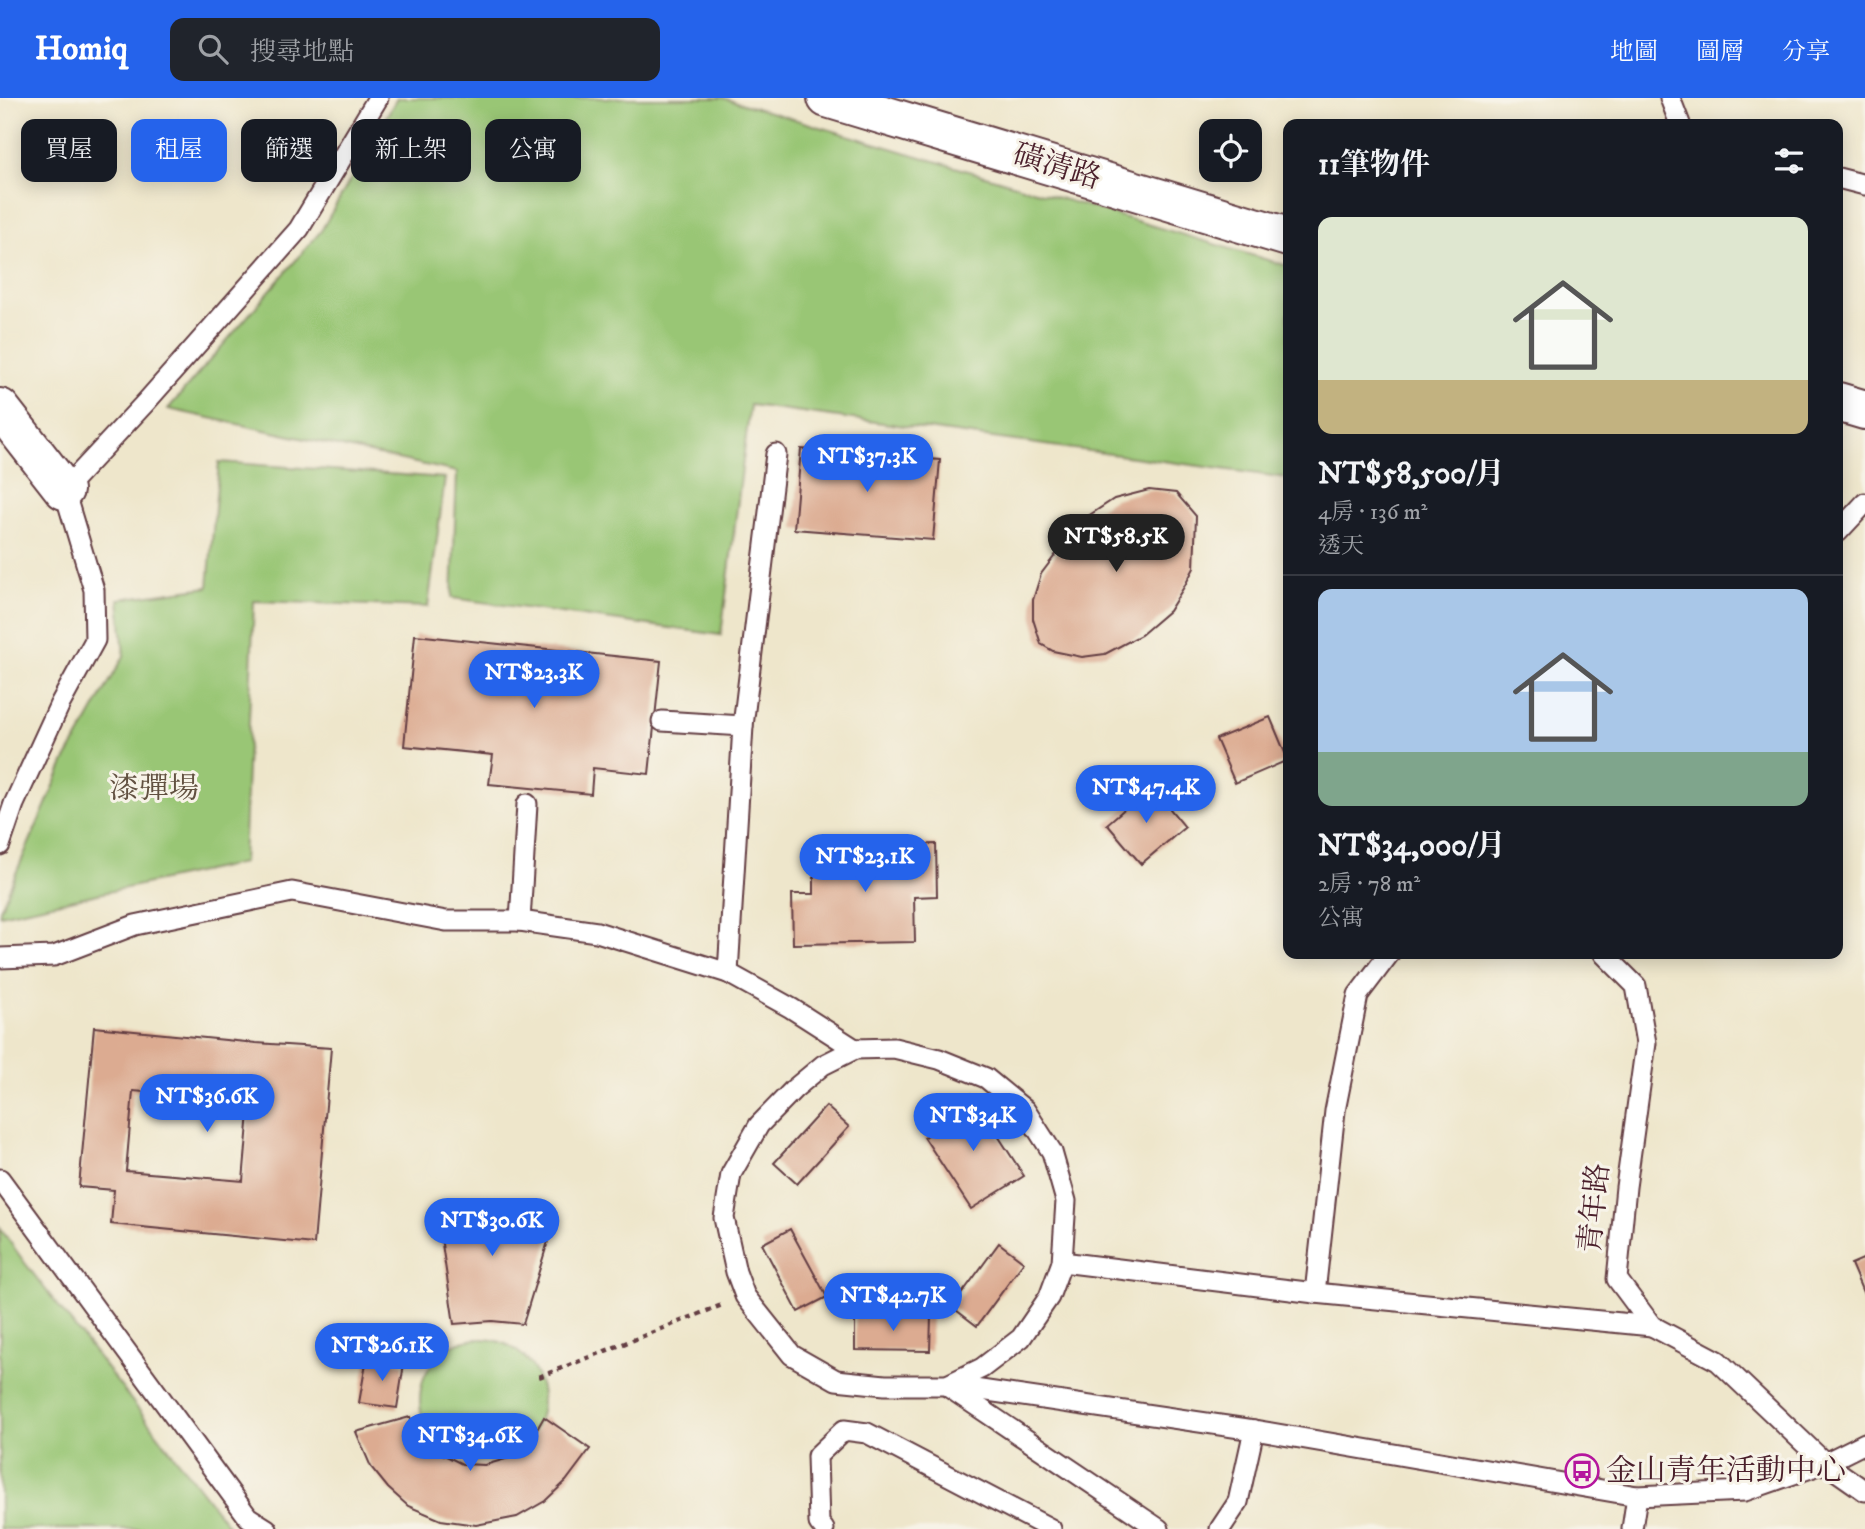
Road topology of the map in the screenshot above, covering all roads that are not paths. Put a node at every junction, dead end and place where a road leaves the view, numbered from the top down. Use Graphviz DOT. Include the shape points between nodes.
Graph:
graph roads {
  1 [pos="378,98"];
  2 [pos="827,98"];
  3 [pos="1670,98"];
  4 [pos="1678,119"];
  5 [pos="1843,179"];
  6 [pos="1865,185"];
  7 [pos="1283,235"];
  8 [pos="0,408"];
  9 [pos="776,454"];
  10 [pos="64,490"];
  11 [pos="1865,503"];
  12 [pos="1843,526"];
  13 [pos="662,721"];
  14 [pos="743,726"];
  15 [pos="527,804"];
  16 [pos="0,845"];
  17 [pos="520,921"];
  18 [pos="0,958"];
  19 [pos="1385,959"];
  20 [pos="1609,959"];
  21 [pos="728,973"];
  22 [pos="855,1049"];
  23 [pos="0,1179"];
  24 [pos="1062,1262"];
  25 [pos="1315,1293"];
  26 [pos="1652,1326"];
  27 [pos="947,1385"];
  28 [pos="1254,1430"];
  29 [pos="1865,1443"];
  30 [pos="1825,1463"];
  31 [pos="1865,1492"];
  32 [pos="1637,1496"];
  33 [pos="267,1529"];
  34 [pos="824,1529"];
  35 [pos="1051,1529"];
  36 [pos="1159,1529"];
  37 [pos="1220,1529"];
  38 [pos="1632,1529"];
  1 -- 10 [label="lane" via="299,229"];
  2 -- 7 [label="street, 磺清路"];
  3 -- 4 [label="lane"];
  5 -- 6 [label="lane"];
  8 -- 10 [label="street"];
  9 -- 14 [label="lane"];
  10 -- 16 [label="lane" via="94,590 95,640 60,704"];
  11 -- 12 [label="lane"];
  13 -- 14 [label="lane"];
  14 -- 21 [label="lane"];
  15 -- 17 [label="lane"];
  17 -- 18 [label="lane" via="446,921 292,891 135,925 54,956"];
  17 -- 21 [label="lane" via="597,932"];
  19 -- 25 [label="lane" via="1358,995 1335,1111"];
  20 -- 26 [label="lane, 青年路" via="1636,986 1646,1043 1617,1279"];
  21 -- 22 [label="lane"];
  22 -- 24 [label="lane" via="894,1048 939,1059 986,1078 1025,1111 1052,1152 1066,1201"];
  22 -- 27 [label="lane" via="823,1065 794,1089 759,1125 731,1174 724,1219 736,1272 745,1296 792,1355 836,1380"];
  23 -- 33 [label="lane" via="248,1517"];
  24 -- 25 [label="lane"];
  24 -- 27 [label="lane" via="1049,1297 1021,1338 982,1368"];
  25 -- 26 [label="lane"];
  26 -- 30 [label="lane, 青年路" via="1718,1361"];
  27 -- 28 [label="lane"];
  27 -- 36 [label="lane"];
  28 -- 32 [label="lane"];
  28 -- 37 [label="lane" via="1238,1502"];
  29 -- 30 [label="lane"];
  30 -- 31 [label="lane, 青年路"];
  30 -- 32 [label="lane" via="1745,1491"];
  32 -- 38 [label="lane"];
  34 -- 35 [label="lane" via="819,1523 817,1456 844,1430 867,1433"];
}
